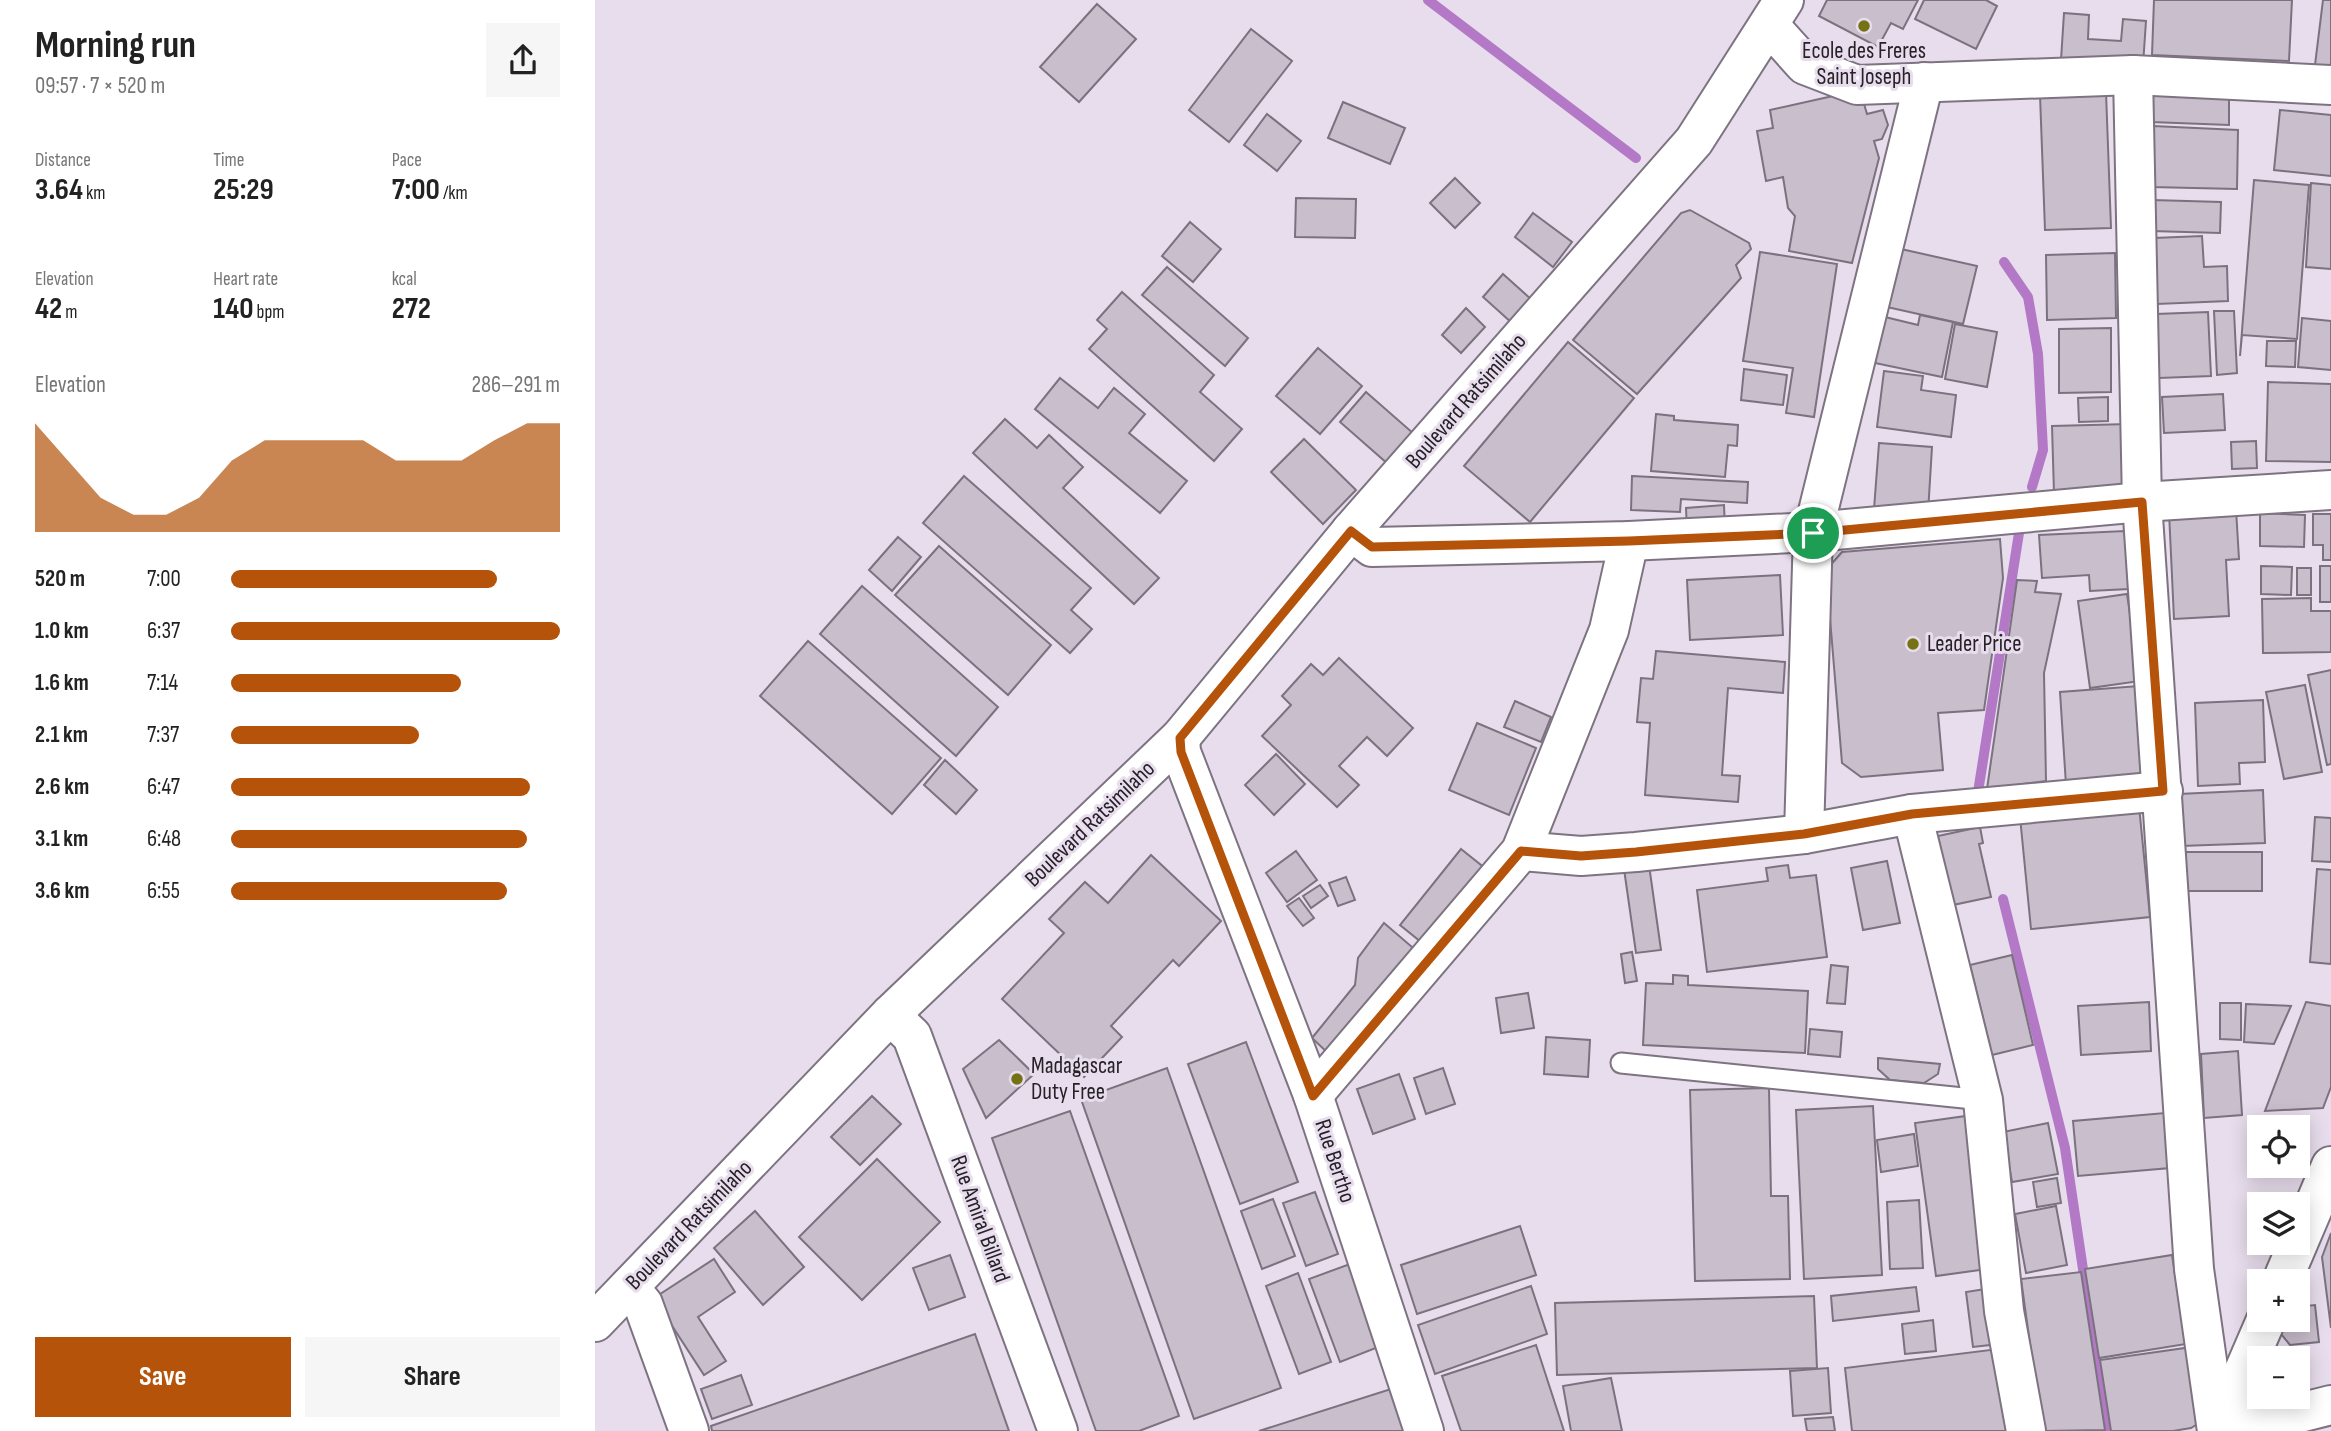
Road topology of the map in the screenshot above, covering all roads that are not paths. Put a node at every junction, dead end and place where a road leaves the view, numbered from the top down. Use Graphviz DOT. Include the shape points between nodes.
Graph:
graph roads {
  1 [pos="1776,13"];
  2 [pos="2133,75"];
  3 [pos="1924,82"];
  4 [pos="2331,85"];
  5 [pos="2331,490"];
  6 [pos="2142,502"];
  7 [pos="1351,531"];
  8 [pos="1813,533"];
  9 [pos="1629,541"];
  10 [pos="1180,738"];
  11 [pos="2163,791"];
  12 [pos="1912,814"];
  13 [pos="1804,834"];
  14 [pos="1521,851"];
  15 [pos="890,1015"];
  16 [pos="1622,1063"];
  17 [pos="1313,1096"];
  18 [pos="1983,1100"];
  19 [pos="2331,1166"];
  20 [pos="2287,1269"];
  21 [pos="629,1286"];
  22 [pos="595,1322"];
  23 [pos="2261,1332"];
  24 [pos="2331,1405"];
  25 [pos="689,1431"];
  26 [pos="1058,1431"];
  27 [pos="1424,1431"];
  28 [pos="2026,1431"];
  29 [pos="2218,1431"];
  30 [pos="2228,1431"];
  1 -- 3 [label="street" via="1805,65 1857,85"];
  1 -- 7 [label="street, Boulevard Ratsimilaho" via="1695,141"];
  2 -- 3 [label="street"];
  2 -- 4 [label="street"];
  2 -- 6 [label="street"];
  3 -- 8 [label="street"];
  5 -- 6 [label="street"];
  6 -- 8 [label="street"];
  6 -- 11 [label="street"];
  7 -- 9 [label="street" via="1372,547"];
  7 -- 10 [label="street, Boulevard Ratsimilaho"];
  8 -- 9 [label="street"];
  8 -- 13 [label="street"];
  9 -- 14 [label="street" via="1609,630"];
  10 -- 15 [label="street, Boulevard Ratsimilaho"];
  10 -- 17 [label="street, Rue Bertho" via="1181,752"];
  11 -- 12 [label="street"];
  11 -- 29 [label="street" via="2194,1269"];
  12 -- 13 [label="street"];
  12 -- 18 [label="street"];
  13 -- 14 [label="street" via="1581,856"];
  14 -- 17 [label="street"];
  15 -- 21 [label="street, Boulevard Ratsimilaho"];
  15 -- 26 [label="street, Rue Amiral Billard" via="912,1036"];
  16 -- 18 [label="lane"];
  17 -- 27 [label="street, Rue Bertho"];
  18 -- 28 [label="street" via="2004,1311"];
  19 -- 20 [label="street"];
  21 -- 22 [label="street, Boulevard Ratsimilaho"];
  21 -- 25 [label="street" via="643,1304"];
  23 -- 29 [label="street"];
  24 -- 30 [label="street"];
}
